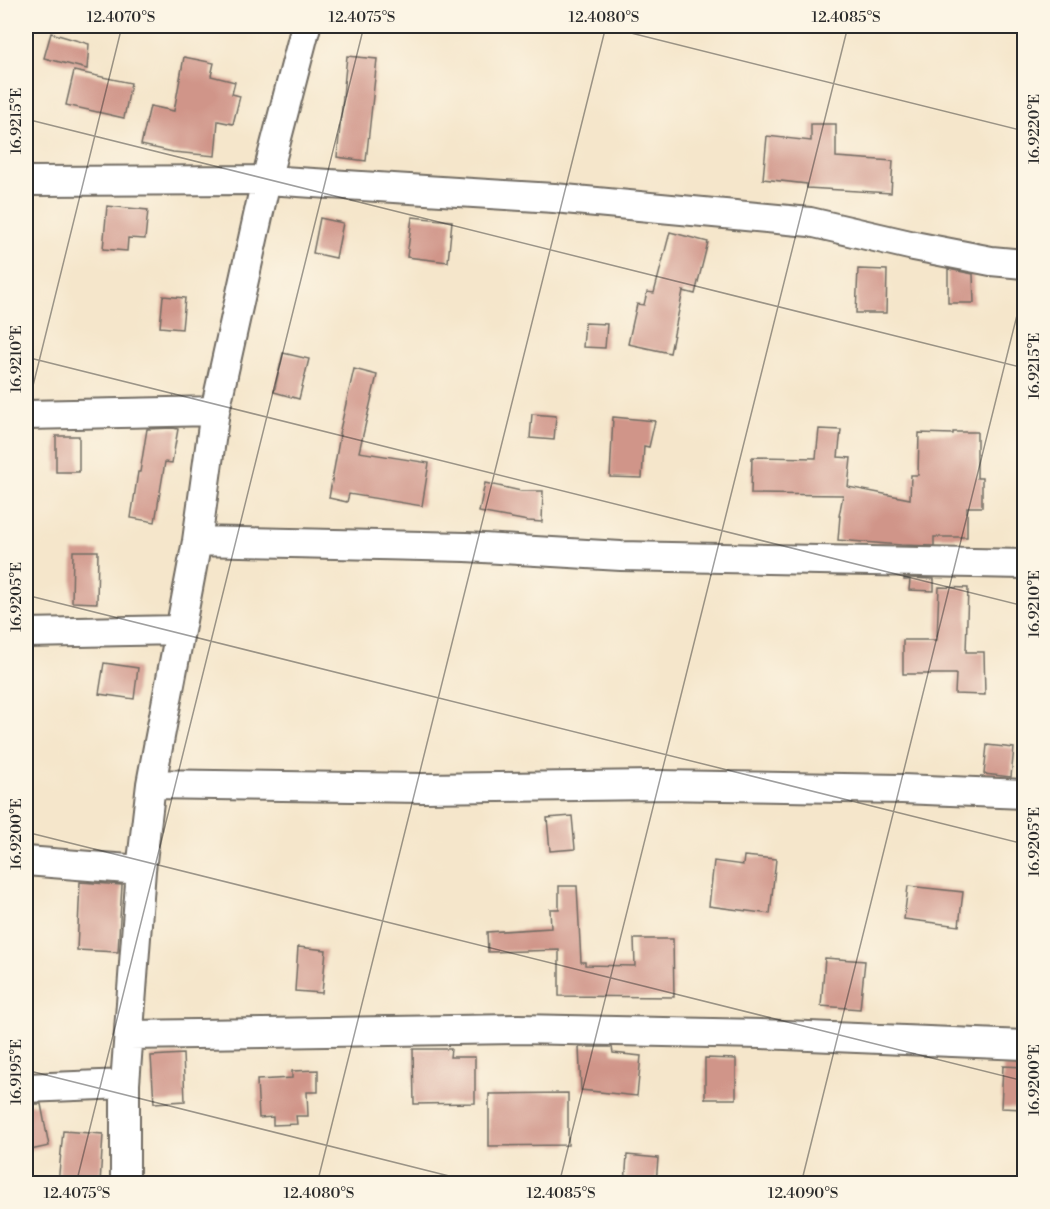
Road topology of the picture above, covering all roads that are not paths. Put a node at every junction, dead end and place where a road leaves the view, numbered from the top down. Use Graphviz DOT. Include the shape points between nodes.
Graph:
graph roads {
  1 [pos="306,26"];
  2 [pos="266,180"];
  3 [pos="26,181"];
  4 [pos="1024,264"];
  5 [pos="215,411"];
  6 [pos="26,415"];
  7 [pos="197,541"];
  8 [pos="1024,564"];
  9 [pos="180,630"];
  10 [pos="26,633"];
  11 [pos="151,784"];
  12 [pos="1024,794"];
  13 [pos="26,861"];
  14 [pos="141,870"];
  15 [pos="129,1035"];
  16 [pos="1024,1045"];
  17 [pos="125,1084"];
  18 [pos="26,1088"];
  19 [pos="125,1184"];
  1 -- 2 [label="street"];
  2 -- 3 [label="street"];
  2 -- 4 [label="street" via="554,198 810,222 914,246"];
  2 -- 5 [label="street"];
  5 -- 6 [label="street"];
  5 -- 7 [label="street"];
  7 -- 8 [label="street" via="466,547 621,556"];
  7 -- 9 [label="street"];
  9 -- 10 [label="street"];
  9 -- 11 [label="street"];
  11 -- 12 [label="street" via="423,788 657,785"];
  11 -- 14 [label="street"];
  13 -- 14 [label="street"];
  14 -- 15 [label="street"];
  15 -- 16 [label="street" via="518,1029"];
  15 -- 17 [label="street"];
  17 -- 18 [label="street"];
  17 -- 19 [label="street"];
}
